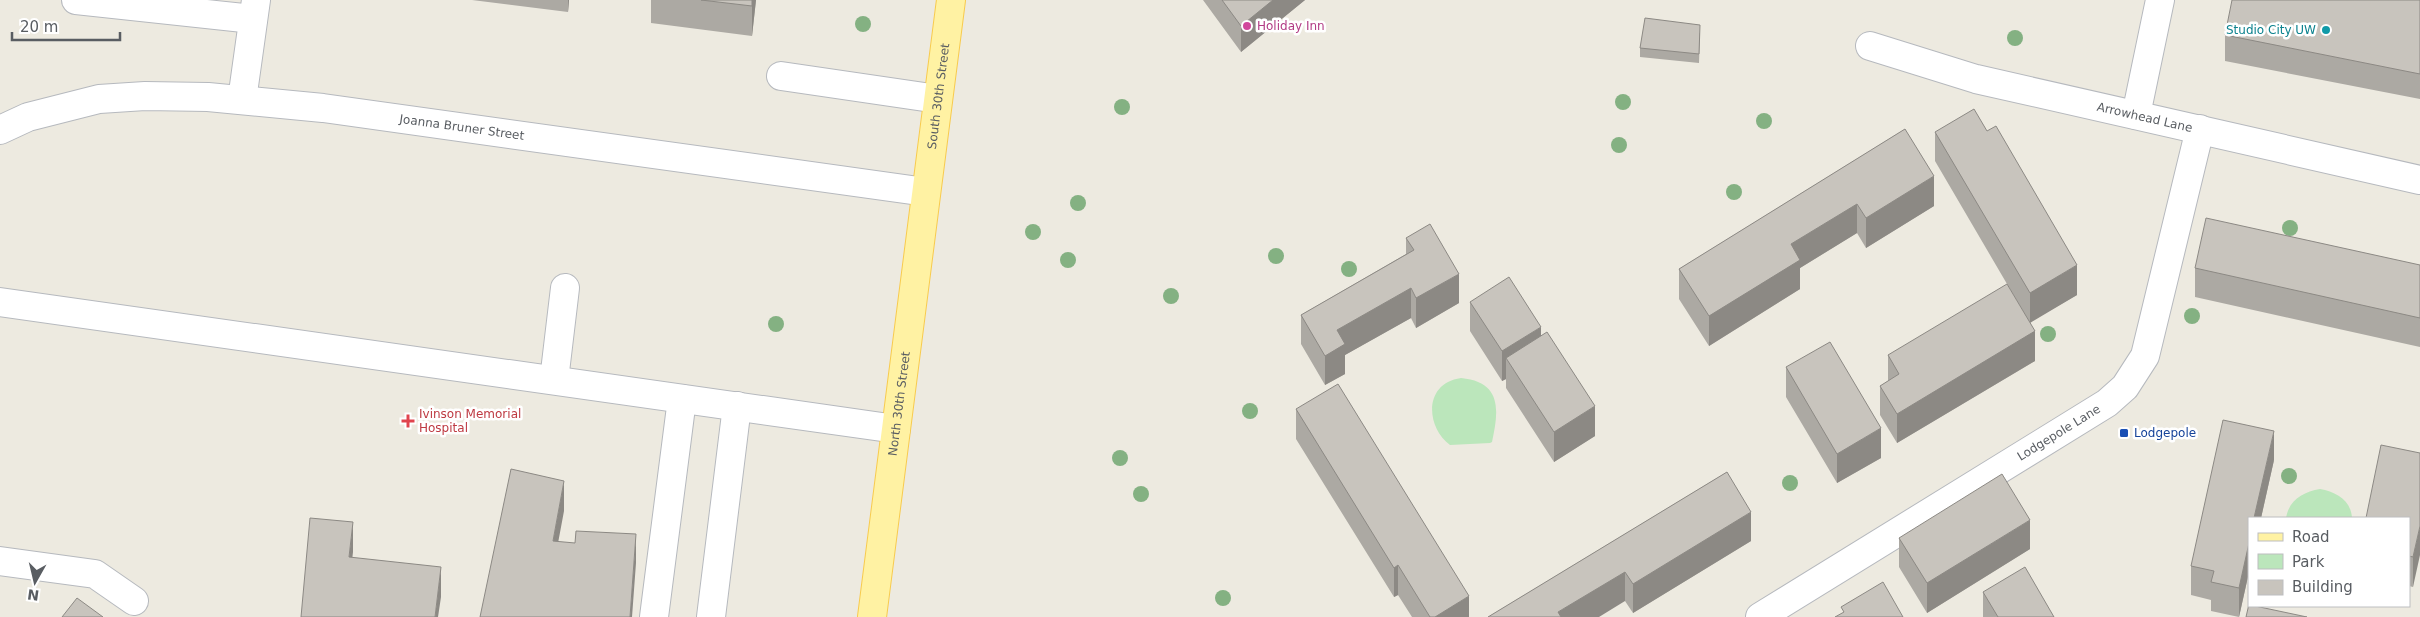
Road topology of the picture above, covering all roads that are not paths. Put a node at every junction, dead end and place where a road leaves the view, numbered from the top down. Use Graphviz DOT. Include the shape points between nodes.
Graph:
graph roads {
  1 [pos="76,0"];
  2 [pos="952,0"];
  3 [pos="2160,0"];
  4 [pos="254,10"];
  5 [pos="1870,46"];
  6 [pos="781,76"];
  7 [pos="938,99"];
  8 [pos="242,100"];
  9 [pos="2136,115"];
  10 [pos="0,130"];
  11 [pos="2200,130"];
  12 [pos="2420,180"];
  13 [pos="926,192"];
  14 [pos="565,288"];
  15 [pos="0,302"];
  16 [pos="554,380"];
  17 [pos="682,399"];
  18 [pos="737,406"];
  19 [pos="896,429"];
  20 [pos="0,561"];
  21 [pos="134,601"];
  22 [pos="654,617"];
  23 [pos="711,617"];
  24 [pos="872,617"];
  25 [pos="1760,617"];
  1 -- 4 [label="street"];
  2 -- 7 [label="main road, South 30th Street"];
  3 -- 9 [label="street"];
  4 -- 8 [label="street"];
  5 -- 9 [label="street, Arrowhead Lane" via="1976,79"];
  6 -- 7 [label="street"];
  7 -- 13 [label="main road, South 30th Street"];
  8 -- 10 [label="street, Joanna Bruner Street" via="145,96 99,99 28,117"];
  8 -- 13 [label="street, Joanna Bruner Street" via="333,109"];
  9 -- 11 [label="street, Arrowhead Lane"];
  11 -- 12 [label="street, Arrowhead Lane"];
  11 -- 25 [label="street, Lodgepole Lane" via="2145,356 2125,387 2107,403 2056,436"];
  13 -- 19 [label="main road, North 30th Street"];
  14 -- 16 [label="street"];
  15 -- 16 [label="street"];
  16 -- 17 [label="street"];
  17 -- 18 [label="street"];
  17 -- 22 [label="street"];
  18 -- 19 [label="street"];
  18 -- 23 [label="street"];
  19 -- 24 [label="main road, North 30th Street"];
  20 -- 21 [label="street" via="94,574"];
}
